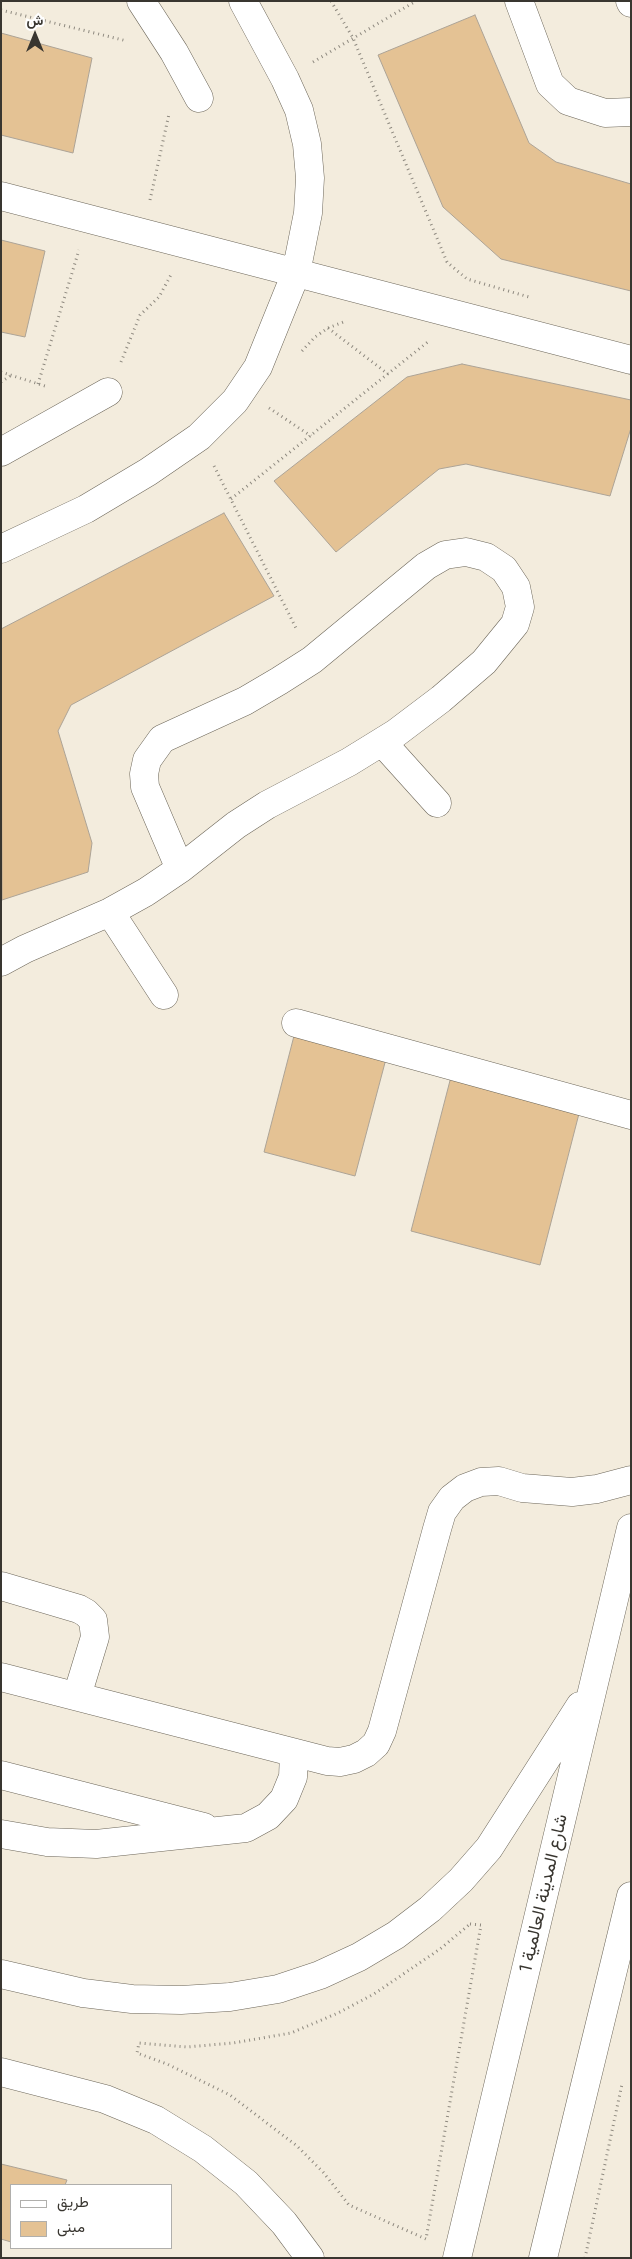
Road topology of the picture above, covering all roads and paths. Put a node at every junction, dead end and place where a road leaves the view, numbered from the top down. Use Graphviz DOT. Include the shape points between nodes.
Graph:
graph roads {
  1 [pos="141,1"];
  2 [pos="243,1"];
  3 [pos="331,1"];
  4 [pos="416,1"];
  5 [pos="519,1"];
  6 [pos="1,10"];
  7 [pos="353,38"];
  8 [pos="177,58"];
  9 [pos="285,79"];
  10 [pos="199,98"];
  11 [pos="631,112"];
  12 [pos="1,196"];
  13 [pos="89,218"];
  14 [pos="143,233"];
  15 [pos="187,244"];
  16 [pos="296,272"];
  17 [pos="536,299"];
  18 [pos="354,319"];
  19 [pos="328,328"];
  20 [pos="432,339"];
  21 [pos="300,354"];
  22 [pos="631,360"];
  23 [pos="388,374"];
  24 [pos="11,376"];
  25 [pos="1,382"];
  26 [pos="38,384"];
  27 [pos="108,392"];
  28 [pos="273,400"];
  29 [pos="268,408"];
  30 [pos="263,415"];
  31 [pos="311,436"];
  32 [pos="199,437"];
  33 [pos="1,452"];
  34 [pos="221,461"];
  35 [pos="215,468"];
  36 [pos="231,499"];
  37 [pos="1,550"];
  38 [pos="312,660"];
  39 [pos="382,742"];
  40 [pos="437,803"];
  41 [pos="180,869"];
  42 [pos="110,912"];
  43 [pos="1,962"];
  44 [pos="164,995"];
  45 [pos="296,1023"];
  46 [pos="631,1115"];
  47 [pos="631,1480"];
  48 [pos="631,1528"];
  49 [pos="1,1586"];
  50 [pos="1,1678"];
  51 [pos="591,1688"];
  52 [pos="77,1696"];
  53 [pos="294,1753"];
  54 [pos="1,1776"];
  55 [pos="222,1831"];
  56 [pos="1,1834"];
  57 [pos="631,1896"];
  58 [pos="1,1974"];
  59 [pos="1,2072"];
  60 [pos="623,2080"];
  61 [pos="426,2239"];
  62 [pos="310,2258"];
  63 [pos="457,2258"];
  64 [pos="543,2258"];
  65 [pos="585,2258"];
  1 -- 8 [label="street"];
  2 -- 9 [label="street"];
  3 -- 7 [label="path"];
  4 -- 7 [label="path"];
  5 -- 11 [label="street" via="550,84 568,101 587,108 605,113"];
  6 -- 8 [label="path"];
  7 -- 9 [label="path"];
  7 -- 17 [label="path" via="447,262 467,279"];
  8 -- 10 [label="street"];
  8 -- 14 [label="path"];
  9 -- 16 [label="street" via="301,119 310,178 308,213"];
  12 -- 13 [label="street"];
  13 -- 14 [label="street"];
  13 -- 26 [label="path"];
  14 -- 15 [label="street"];
  15 -- 16 [label="street"];
  15 -- 27 [label="path" via="159,297 140,315"];
  16 -- 22 [label="street"];
  16 -- 32 [label="street" via="258,367 235,402"];
  18 -- 19 [label="path"];
  19 -- 21 [label="path"];
  19 -- 23 [label="path"];
  20 -- 23 [label="path"];
  23 -- 31 [label="path"];
  24 -- 25 [label="path"];
  27 -- 33 [label="street"];
  28 -- 29 [label="path"];
  29 -- 30 [label="path"];
  29 -- 31 [label="path"];
  31 -- 36 [label="path"];
  32 -- 35 [label="path"];
  32 -- 37 [label="street" via="86,509"];
  34 -- 35 [label="path"];
  35 -- 36 [label="path"];
  36 -- 38 [label="path"];
  38 -- 39 [label="street" via="426,566 445,555 466,552 486,557 504,569 516,587 520,607 514,624 484,662 441,699"];
  38 -- 41 [label="street" via="245,700 173,732 153,749 144,774 145,787"];
  39 -- 40 [label="street"];
  39 -- 41 [label="street" via="267,805"];
  41 -- 42 [label="street"];
  42 -- 43 [label="street"];
  42 -- 44 [label="street"];
  45 -- 46 [label="street"];
  47 -- 53 [label="street" via="572,1492 522,1488 498,1481 482,1482 452,1498 442,1512 376,1744 366,1753 340,1762"];
  48 -- 51 [label="street, شارع المدينة العالمية 1"];
  49 -- 52 [label="street" via="79,1608 92,1620 95,1637"];
  50 -- 52 [label="street"];
  51 -- 58 [label="street" via="489,1848 430,1909 359,1957 278,1989 230,1997 181,2000 83,1993"];
  51 -- 63 [label="street, شارع المدينة العالمية 1"];
  52 -- 53 [label="street"];
  53 -- 55 [label="street" via="292,1777 284,1799 268,1816 246,1828"];
  54 -- 55 [label="street"];
  55 -- 56 [label="street" via="96,1844 47,1842"];
  57 -- 64 [label="street"];
  59 -- 62 [label="street" via="105,2099 156,2120 203,2148 246,2183 284,2223"];
  60 -- 65 [label="path"];
  61 -- 61 [label="path" via="349,2205 297,2146 260,2117 230,2095 200,2079 137,2053 139,2043 187,2047 291,2033 374,1994 440,1949 470,1924 481,1925"];
}
